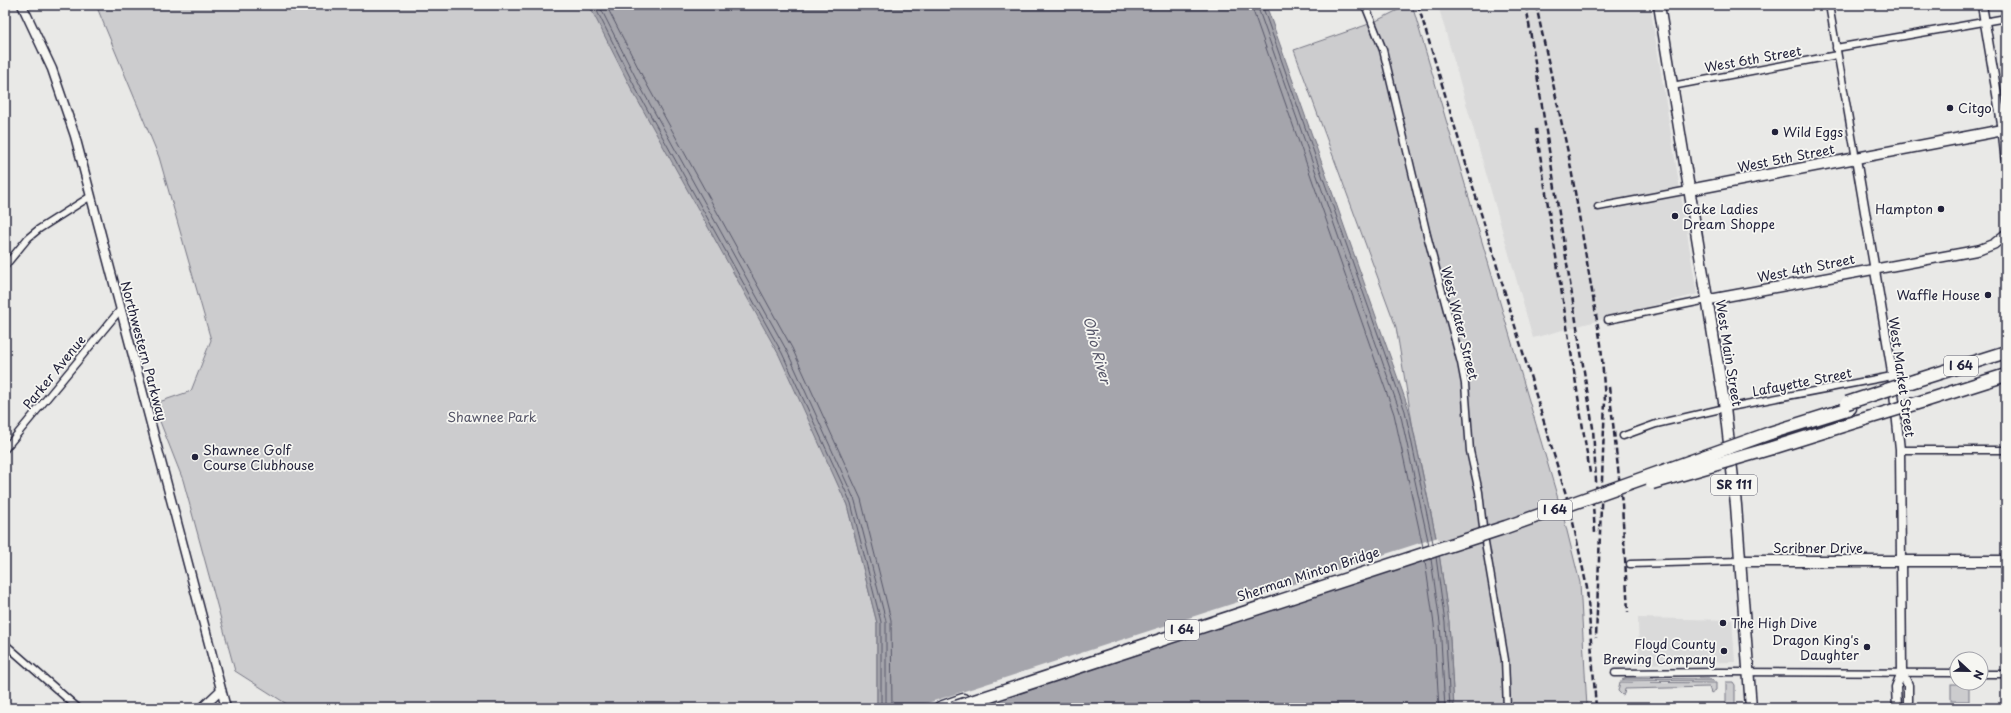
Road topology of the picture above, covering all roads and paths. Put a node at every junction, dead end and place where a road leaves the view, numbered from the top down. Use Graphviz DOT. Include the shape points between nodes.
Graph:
graph roads {
  1 [pos="22,5"];
  2 [pos="1365,5"];
  3 [pos="1659,5"];
  4 [pos="1829,5"];
  5 [pos="1982,5"];
  6 [pos="2006,18"];
  7 [pos="1984,21"];
  8 [pos="1837,52"];
  9 [pos="1672,86"];
  10 [pos="2004,130"];
  11 [pos="1856,159"];
  12 [pos="2006,160"];
  13 [pos="1689,190"];
  14 [pos="91,196"];
  15 [pos="1598,207"];
  16 [pos="2006,234"];
  17 [pos="5,266"];
  18 [pos="1874,269"];
  19 [pos="1707,300"];
  20 [pos="120,310"];
  21 [pos="1608,320"];
  22 [pos="2006,352"];
  23 [pos="2006,357"];
  24 [pos="2006,375"];
  25 [pos="1892,376"];
  26 [pos="1918,383"];
  27 [pos="1725,408"];
  28 [pos="1769,431"];
  29 [pos="1623,436"];
  30 [pos="5,449"];
  31 [pos="1900,450"];
  32 [pos="2006,450"];
  33 [pos="1740,561"];
  34 [pos="1901,561"];
  35 [pos="2006,561"];
  36 [pos="1630,564"];
  37 [pos="5,644"];
  38 [pos="1748,672"];
  39 [pos="1902,672"];
  40 [pos="1615,673"];
  41 [pos="1949,673"];
  42 [pos="1989,674"];
  43 [pos="2006,674"];
  44 [pos="221,690"];
  45 [pos="78,708"];
  46 [pos="202,708"];
  47 [pos="226,708"];
  48 [pos="939,708"];
  49 [pos="953,708"];
  50 [pos="1507,708"];
  51 [pos="1751,708"];
  52 [pos="1896,708"];
  53 [pos="1908,708"];
  1 -- 14 [label="street, Northwestern Parkway" via="50,63"];
  2 -- 50 [label="street, West Water Street" via="1383,50 1427,235 1462,363 1470,451 1479,492 1504,652"];
  3 -- 9 [label="main road, West Main Street / SR 111"];
  4 -- 8 [label="street, West Market Street"];
  5 -- 7 [label="street"];
  6 -- 7 [label="street, West 6th Street"];
  7 -- 8 [label="street, West 6th Street"];
  7 -- 10 [label="street"];
  8 -- 9 [label="street, West 6th Street"];
  8 -- 11 [label="street, West Market Street"];
  9 -- 13 [label="main road, West Main Street / SR 111"];
  10 -- 11 [label="main road, West 5th Street"];
  10 -- 12 [label="main road"];
  11 -- 13 [label="main road, West 5th Street"];
  11 -- 18 [label="street, West Market Street"];
  13 -- 15 [label="street, West 5th Street"];
  13 -- 19 [label="main road, West Main Street / SR 111"];
  14 -- 17 [label="street" via="39,229 28,238"];
  14 -- 20 [label="street, Northwestern Parkway"];
  16 -- 18 [label="main road, West 4th Street" via="1994,244 1979,250"];
  18 -- 19 [label="main road, West 4th Street"];
  18 -- 25 [label="street, West Market Street"];
  19 -- 21 [label="street, West 4th Street"];
  19 -- 27 [label="main road, West Main Street / SR 111"];
  20 -- 30 [label="street, Parker Avenue"];
  20 -- 44 [label="street, Northwestern Parkway"];
  22 -- 26 [label="highway, I 64"];
  23 -- 26 [label="highway"];
  24 -- 48 [label="highway, Sherman Minton Bridge / I 64, bridge" via="1688,473 1565,506"];
  25 -- 27 [label="street, Lafayette Street"];
  25 -- 31 [label="street, West Market Street"];
  26 -- 28 [label="highway, I 64, bridge"];
  27 -- 29 [label="street, Lafayette Street" via="1656,424"];
  27 -- 33 [label="main road, West Main Street / SR 111"];
  28 -- 48 [label="highway, Sherman Minton Bridge / I 64, bridge" via="1675,463 1578,501"];
  28 -- 49 [label="highway, bridge" via="1506,527"];
  31 -- 32 [label="street"];
  31 -- 34 [label="street, West Market Street"];
  33 -- 34 [label="main road, Scribner Drive"];
  33 -- 36 [label="street, Scribner Drive"];
  33 -- 38 [label="main road, West Main Street / SR 111"];
  34 -- 35 [label="main road, Scribner Drive"];
  34 -- 39 [label="street, West Market Street"];
  37 -- 45 [label="street"];
  38 -- 39 [label="street"];
  38 -- 40 [label="street"];
  38 -- 51 [label="main road, West Main Street / SR 111"];
  39 -- 41 [label="street"];
  39 -- 52 [label="street, West Market Street" via="1896,687"];
  39 -- 53 [label="street" via="1908,685"];
  42 -- 43 [label="street"];
  44 -- 46 [label="street"];
  44 -- 47 [label="street, Northwestern Parkway"];
}
